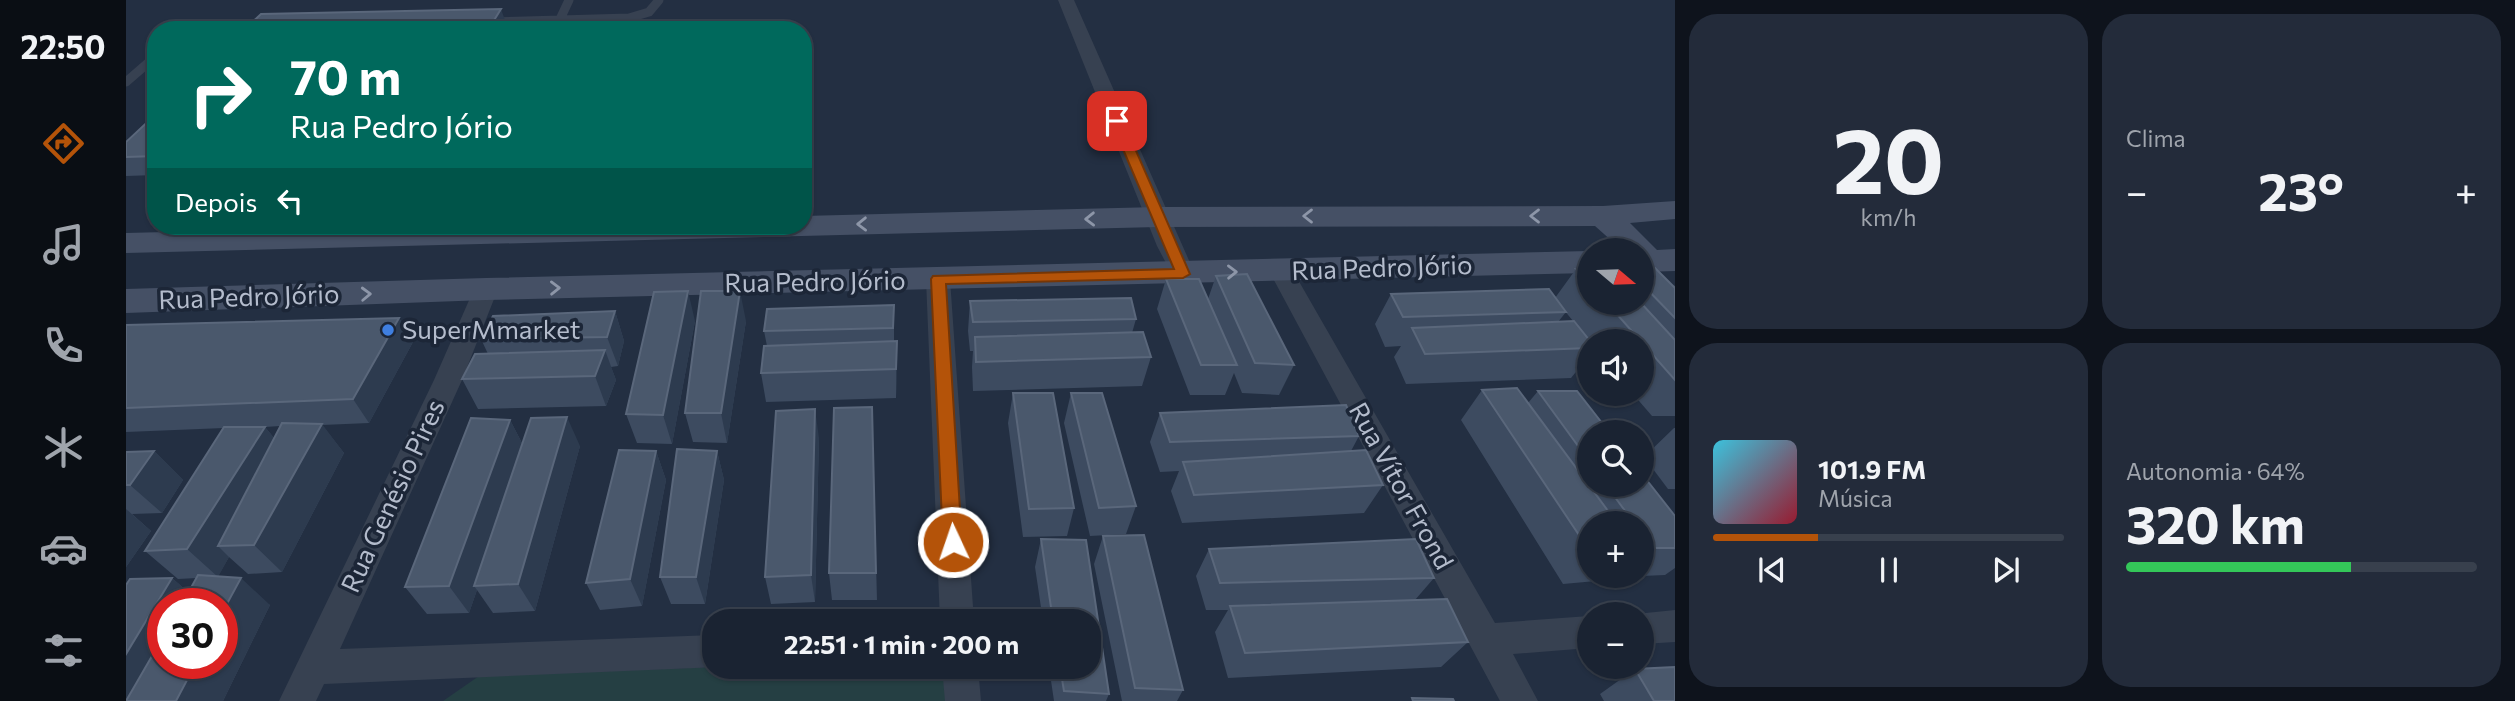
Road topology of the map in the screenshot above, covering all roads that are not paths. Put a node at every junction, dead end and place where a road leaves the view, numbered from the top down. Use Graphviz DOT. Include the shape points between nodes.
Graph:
graph roads {
  1 [pos="569,0"];
  2 [pos="659,0"];
  3 [pos="1066,0"];
  4 [pos="560,19"];
  5 [pos="505,21"];
  6 [pos="147,64"];
  7 [pos="126,82"];
  8 [pos="1675,210"];
  9 [pos="1603,216"];
  10 [pos="1158,217"];
  11 [pos="812,226"];
  12 [pos="446,235"];
  13 [pos="684,235"];
  14 [pos="1629,238"];
  15 [pos="126,243"];
  16 [pos="1577,262"];
  17 [pos="1281,271"];
  18 [pos="1183,274"];
  19 [pos="938,279"];
  20 [pos="665,286"];
  21 [pos="486,289"];
  22 [pos="126,301"];
  23 [pos="956,609"];
  24 [pos="1675,626"];
  25 [pos="1654,627"];
  26 [pos="1577,633"];
  27 [pos="1486,640"];
  28 [pos="702,652"];
  29 [pos="312,667"];
  30 [pos="961,679"];
  31 [pos="297,701"];
  32 [pos="963,701"];
  33 [pos="1520,701"];
  1 -- 4 [label="lane"];
  2 -- 4 [label="lane" via="649,12 629,18"];
  3 -- 10 [label="street"];
  4 -- 5 [label="lane"];
  6 -- 7 [label="lane"];
  8 -- 9 [label="main road, Rua Pedro Jório"];
  9 -- 10 [label="main road, Rua Pedro Jório, one-way"];
  9 -- 14 [label="main road"];
  10 -- 11 [label="main road, Rua Pedro Jório, one-way"];
  10 -- 18 [label="street"];
  12 -- 15 [label="main road, Rua Pedro Jório"];
  13 -- 20 [label="main road"];
  16 -- 17 [label="main road, Rua Pedro Jório"];
  18 -- 17 [label="main road, Rua Pedro Jório, one-way"];
  17 -- 27 [label="street, Rua Vítor Frond"];
  18 -- 19 [label="main road, Rua Pedro Jório"];
  19 -- 20 [label="main road, Rua Pedro Jório"];
  19 -- 23 [label="street"];
  21 -- 20 [label="main road, Rua Pedro Jório, one-way"];
  22 -- 21 [label="main road, Rua Pedro Jório, one-way"];
  21 -- 29 [label="street, Rua Genésio Pires" via="448,380"];
  24 -- 25 [label="street"];
  26 -- 27 [label="street"];
  27 -- 33 [label="street, Rua Vítor Frond"];
  28 -- 29 [label="street"];
  29 -- 31 [label="street, Rua Genésio Pires"];
  30 -- 32 [label="street"];
}
